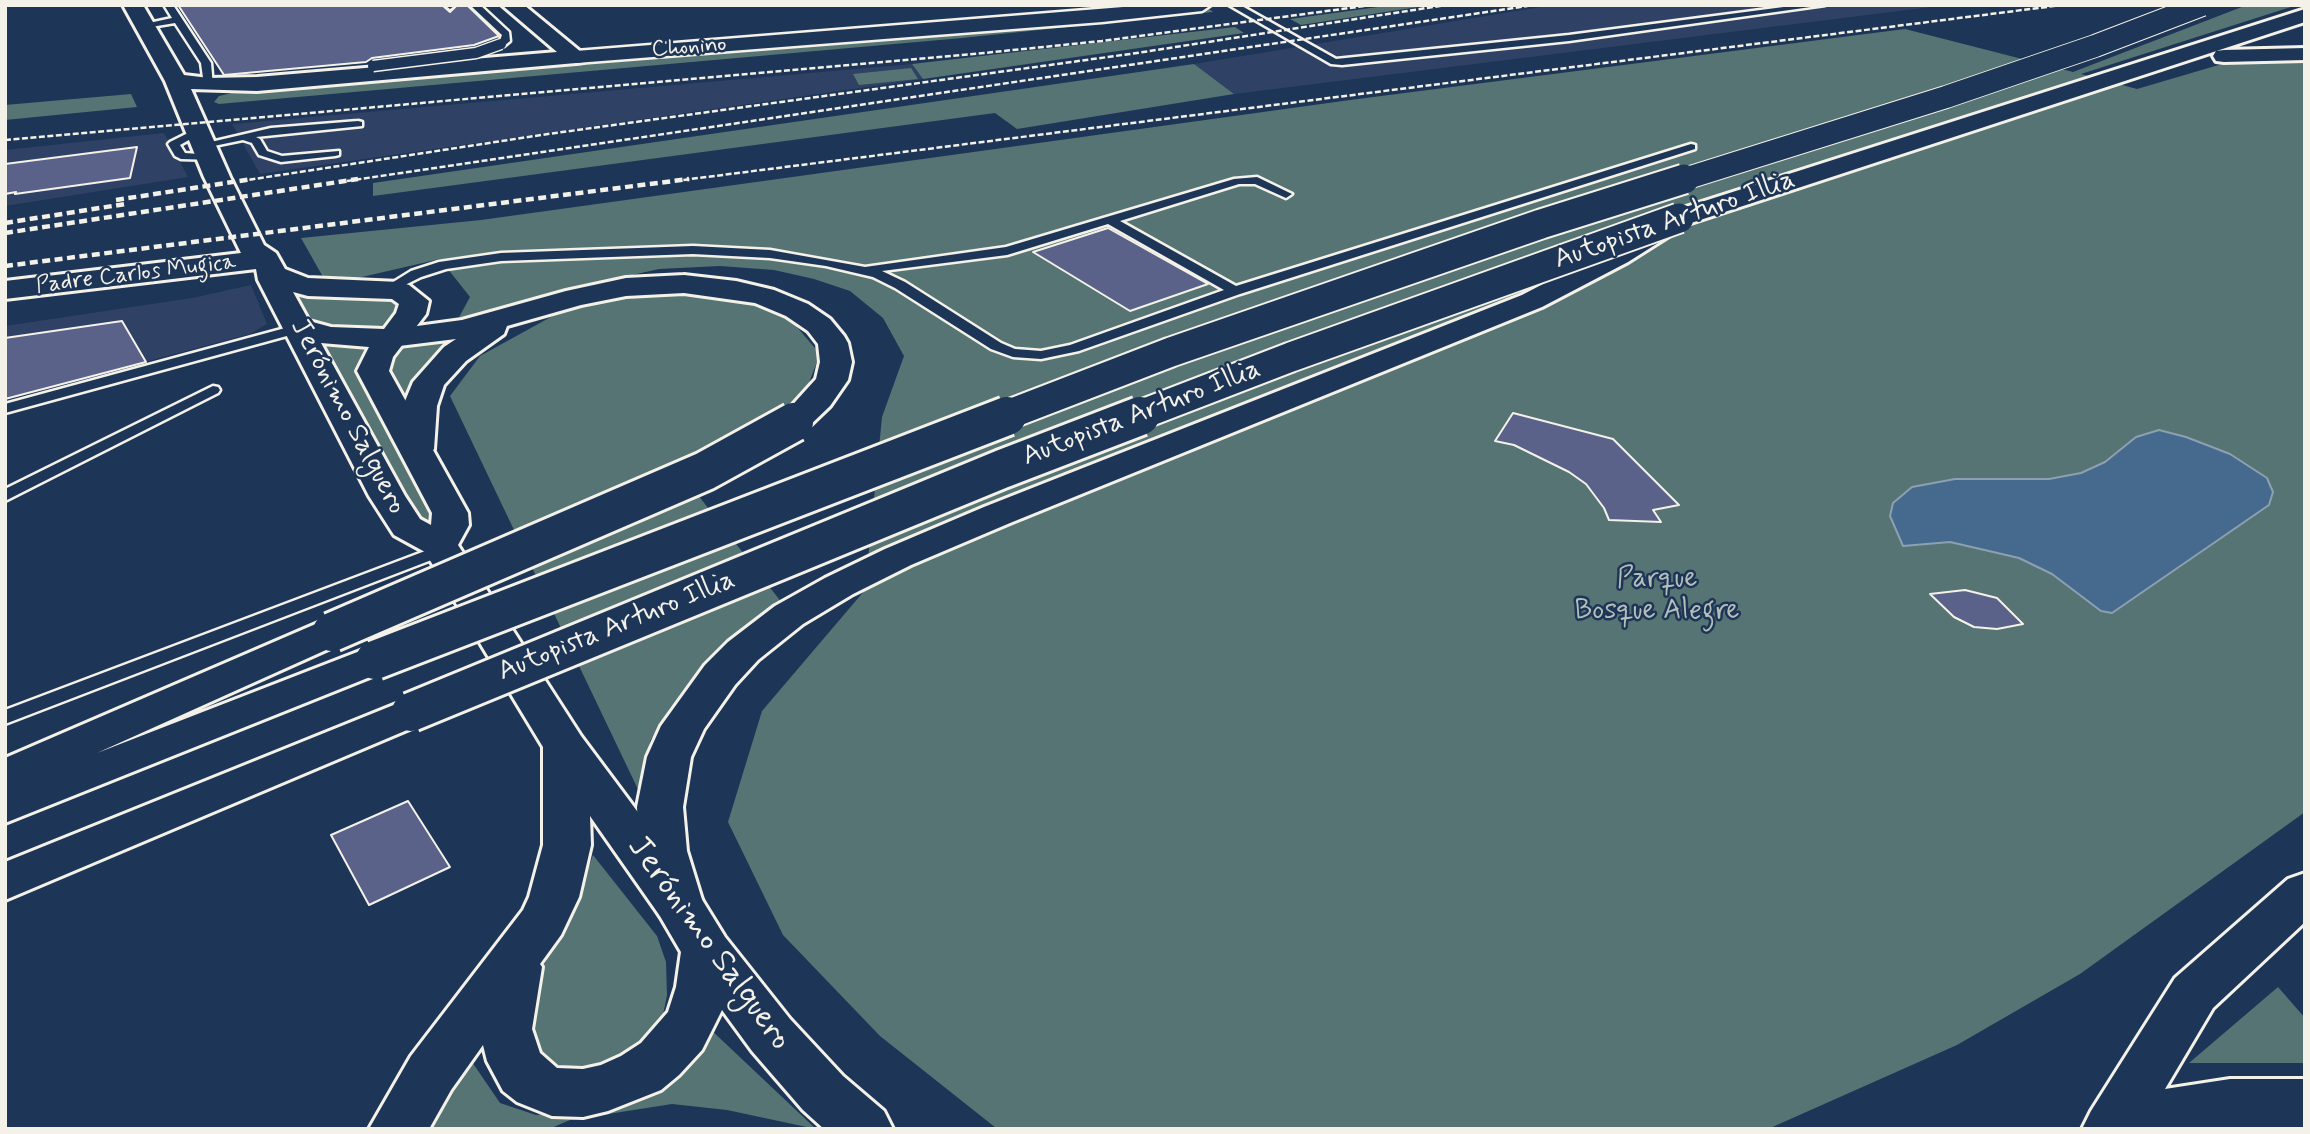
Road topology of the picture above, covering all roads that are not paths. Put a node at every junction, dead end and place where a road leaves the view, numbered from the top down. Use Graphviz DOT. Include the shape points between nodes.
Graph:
graph roads {
  1 [pos="133,5"];
  2 [pos="168,5"];
  3 [pos="474,5"];
  4 [pos="512,5"];
  5 [pos="1202,5"];
  6 [pos="1233,5"];
  7 [pos="1821,5"];
  8 [pos="2202,5"];
  9 [pos="2305,15"];
  10 [pos="178,20"];
  11 [pos="145,26"];
  12 [pos="480,50"];
  13 [pos="2305,54"];
  14 [pos="576,57"];
  15 [pos="2166,60"];
  16 [pos="461,67"];
  17 [pos="346,76"];
  18 [pos="176,81"];
  19 [pos="257,83"];
  20 [pos="209,85"];
  21 [pos="358,124"];
  22 [pos="217,143"];
  23 [pos="1691,147"];
  24 [pos="335,153"];
  25 [pos="1286,194"];
  26 [pos="1679,218"];
  27 [pos="1110,220"];
  28 [pos="270,267"];
  29 [pos="863,270"];
  30 [pos="389,289"];
  31 [pos="5,290"];
  32 [pos="356,290"];
  33 [pos="1235,291"];
  34 [pos="536,309"];
  35 [pos="300,328"];
  36 [pos="391,338"];
  37 [pos="213,390"];
  38 [pos="5,409"];
  39 [pos="416,449"];
  40 [pos="5,496"];
  41 [pos="440,548"];
  42 [pos="5,717"];
  43 [pos="565,747"];
  44 [pos="5,776"];
  45 [pos="5,807"];
  46 [pos="5,882"];
  47 [pos="2305,892"];
  48 [pos="678,904"];
  49 [pos="707,951"];
  50 [pos="520,955"];
  51 [pos="2305,1103"];
  52 [pos="2112,1128"];
  53 [pos="398,1129"];
  54 [pos="863,1129"];
  1 -- 11 [label="main road, Jerónimo Salguero"];
  2 -- 10 [label="lane"];
  3 -- 17 [label="lane, bridge" via="506,34 501,44 475,53 373,66"];
  4 -- 14 [label="main road"];
  5 -- 14 [label="street, Chonino"];
  6 -- 7 [label="lane" via="1338,62"];
  8 -- 45 [label="main road, Autopista Arturo Illia, bridge" via="1946,97 1541,224 1171,352"];
  9 -- 15 [label="main road, Autopista Arturo Illia"];
  10 -- 11 [label="lane"];
  10 -- 20 [label="lane" via="208,66"];
  11 -- 18 [label="main road, Jerónimo Salguero"];
  12 -- 16 [label="lane" via="482,56"];
  13 -- 15 [label="main road"];
  14 -- 16 [label="main road, Chonino"];
  15 -- 26 [label="main road, Autopista Arturo Illia"];
  16 -- 17 [label="main road, Chonino"];
  17 -- 19 [label="main road, Chonino"];
  18 -- 20 [label="main road, Chonino"];
  18 -- 22 [label="main road, Jerónimo Salguero"];
  19 -- 20 [label="main road, Chonino"];
  19 -- 22 [label="main road, Jerónimo Salguero" via="214,94 202,103"];
  21 -- 22 [label="lane" via="271,131"];
  22 -- 24 [label="lane" via="256,141 263,153 281,159"];
  22 -- 28 [label="main road, Jerónimo Salguero" via="253,250"];
  23 -- 33 [label="lane"];
  25 -- 27 [label="lane" via="1256,180 1238,181"];
  26 -- 46 [label="main road, Autopista Arturo Illia, bridge" via="1291,356 1039,454"];
  26 -- 48 [label="main road, bridge" via="1618,256 1520,306 997,515 898,557 789,615 743,651 691,712 669,757 660,807 663,851"];
  27 -- 29 [label="lane" via="1007,251"];
  27 -- 33 [label="lane"];
  28 -- 31 [label="main road, Padre Carlos Mugica"];
  28 -- 32 [label="main road, Jerónimo Salguero" via="291,283"];
  28 -- 35 [label="main road, Jerónimo Salguero" via="272,280"];
  29 -- 30 [label="lane" via="731,250 519,256 444,265"];
  29 -- 33 [label="lane" via="900,285 996,346 1031,355 1074,348"];
  30 -- 32 [label="main road, Jerónimo Salguero"];
  30 -- 36 [label="main road, Jerónimo Salguero" via="406,293 414,301 411,314"];
  32 -- 35 [label="main road" via="310,313"];
  34 -- 36 [label="main road" via="450,332"];
  34 -- 39 [label="main road" via="481,335 435,373 423,394"];
  34 -- 44 [label="main road, bridge" via="611,290 673,284 737,290 788,305 819,325 833,343 834,371 826,389 794,422 705,471"];
  35 -- 36 [label="main road" via="331,337"];
  35 -- 38 [label="lane"];
  35 -- 41 [label="main road, Jerónimo Salguero" via="387,496 407,527"];
  36 -- 39 [label="main road, Jerónimo Salguero" via="373,371"];
  37 -- 40 [label="lane"];
  39 -- 41 [label="main road, Jerónimo Salguero" via="450,513"];
  41 -- 42 [label="lane"];
  41 -- 43 [label="main road, Jerónimo Salguero"];
  43 -- 48 [label="main road, Jerónimo Salguero"];
  43 -- 50 [label="main road" via="564,860 543,921"];
  47 -- 52 [label="main road" via="2185,1003"];
  48 -- 49 [label="main road, Jerónimo Salguero"];
  49 -- 50 [label="main road" via="699,996 683,1034 641,1073 583,1093 552,1092 537,1085 515,1061 505,1029 511,979"];
  49 -- 54 [label="main road, Jerónimo Salguero" via="771,1035"];
  50 -- 53 [label="main road" via="431,1073"];
  51 -- 52 [label="main road" via="2230,1103"];
}
